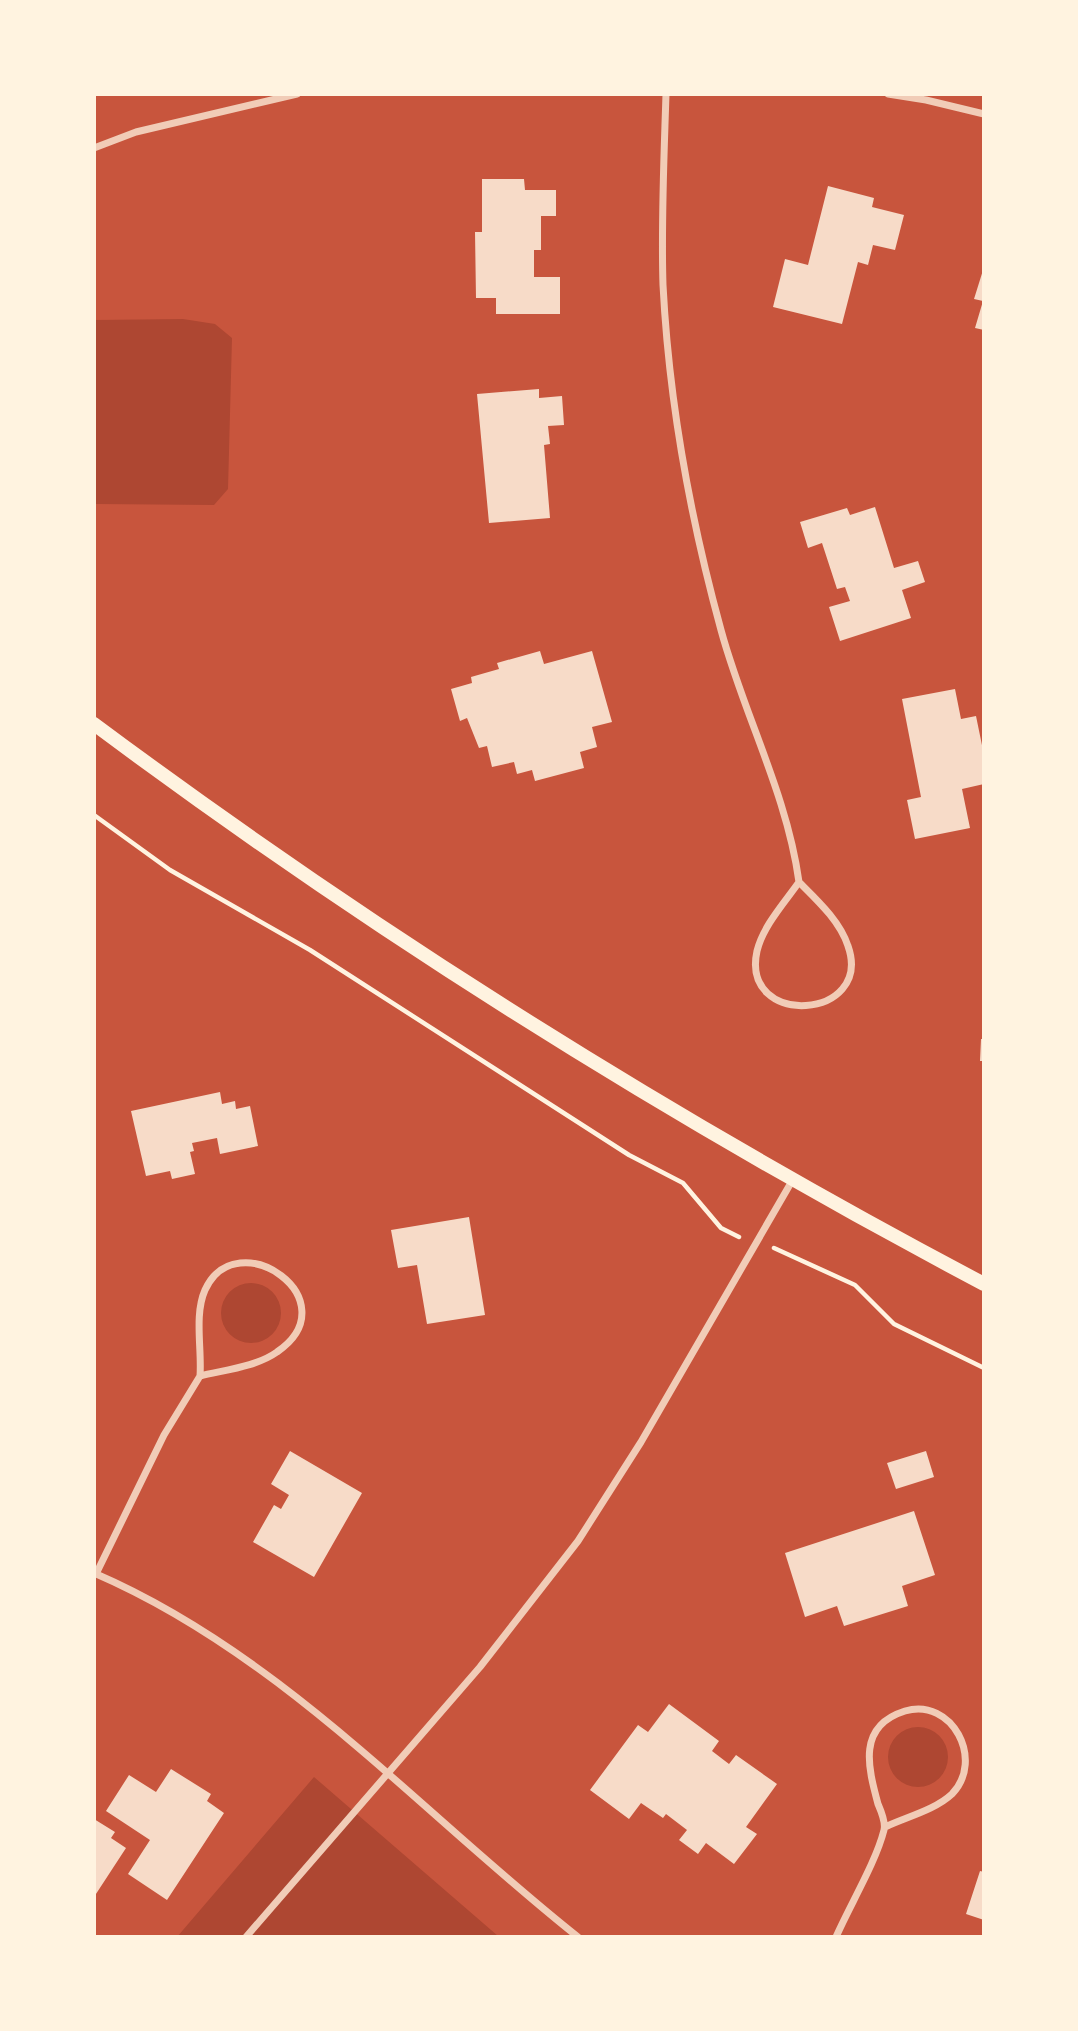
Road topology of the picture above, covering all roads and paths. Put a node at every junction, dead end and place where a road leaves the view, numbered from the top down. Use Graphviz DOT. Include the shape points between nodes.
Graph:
graph roads {
  1 [pos="297,94"];
  2 [pos="666,94"];
  3 [pos="888,94"];
  4 [pos="984,114"];
  5 [pos="94,148"];
  6 [pos="94,724"];
  7 [pos="94,815"];
  8 [pos="799,882"];
  9 [pos="792,1181"];
  10 [pos="732,1234"];
  11 [pos="785,1252"];
  12 [pos="984,1284"];
  13 [pos="984,1368"];
  14 [pos="200,1376"];
  15 [pos="95,1574"];
  16 [pos="388,1773"];
  17 [pos="885,1827"];
  18 [pos="246,1937"];
  19 [pos="578,1937"];
  20 [pos="836,1937"];
  1 -- 5 [label="street" via="136,132"];
  2 -- 8 [label="street" via="663,286 687,483 726,650 789,824"];
  3 -- 4 [label="street"];
  6 -- 9 [label="main road" via="209,810 374,922 542,1031"];
  7 -- 10 [label="path" via="170,870 299,944 629,1155 683,1183 721,1228"];
  8 -- 8 [label="street" via="762,937 756,966 760,980 781,1002 811,1007 839,992 847,978 849,946"];
  9 -- 12 [label="main road"];
  9 -- 16 [label="street" via="641,1442 578,1541 480,1667"];
  11 -- 13 [label="path" via="855,1285 894,1324"];
  14 -- 14 [label="street" via="275,1354 290,1341 301,1323 301,1306 294,1285 283,1274 251,1263 231,1266 213,1277 204,1291 200,1312"];
  14 -- 15 [label="street" via="164,1435"];
  15 -- 16 [label="street" via="143,1596 276,1680"];
  16 -- 18 [label="street"];
  16 -- 19 [label="street"];
  17 -- 17 [label="street" via="938,1803 960,1783 965,1769 964,1743 939,1714 908,1710 881,1724 873,1737 868,1767"];
  17 -- 20 [label="street"];
}
